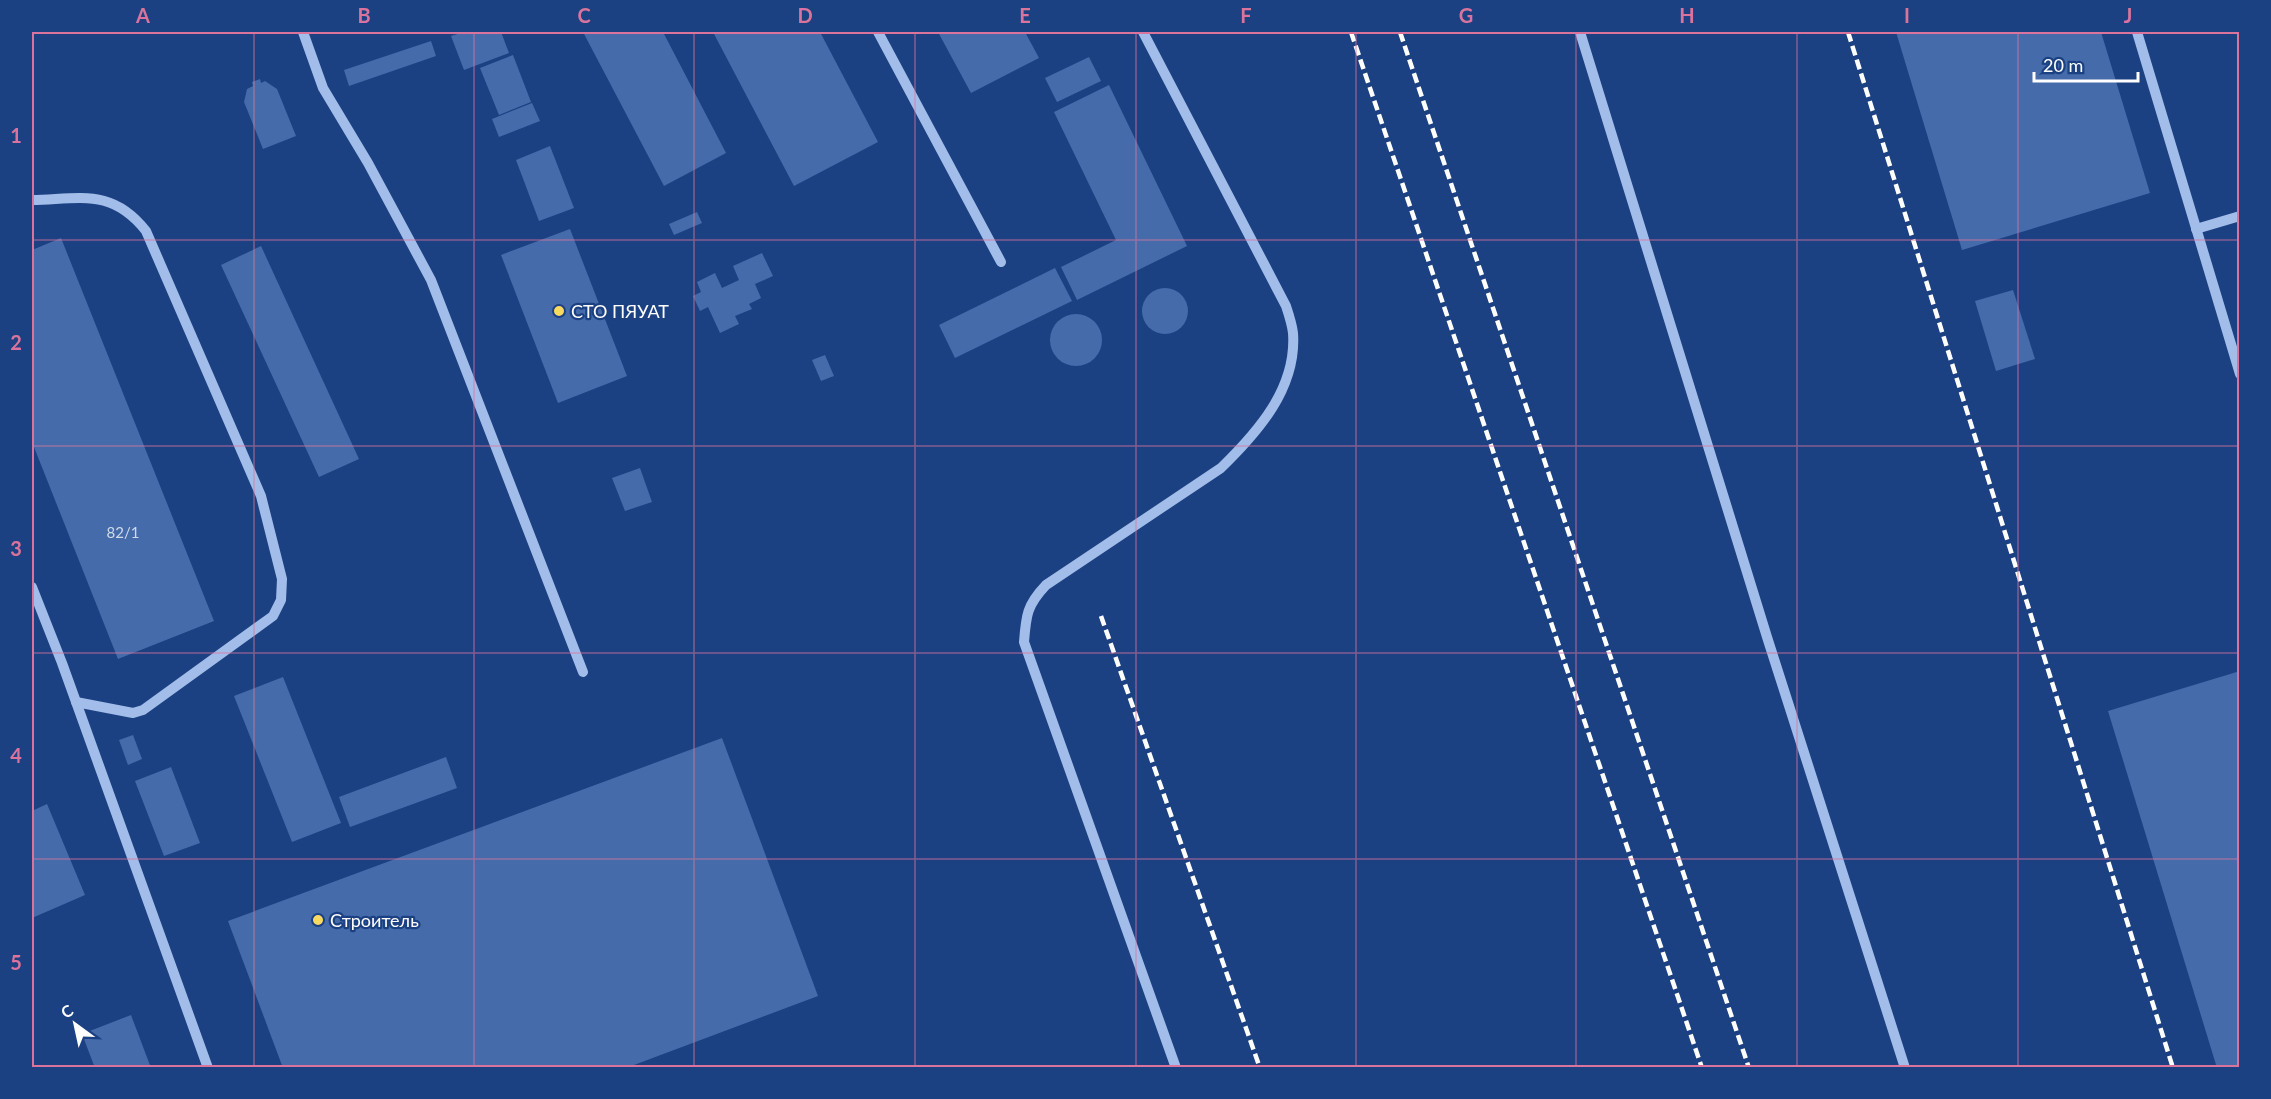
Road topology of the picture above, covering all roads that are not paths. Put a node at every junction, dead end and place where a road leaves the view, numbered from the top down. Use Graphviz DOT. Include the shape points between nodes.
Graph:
graph roads {
  1 [pos="303,32"];
  2 [pos="879,32"];
  3 [pos="1143,32"];
  4 [pos="1580,32"];
  5 [pos="2137,32"];
  6 [pos="32,200"];
  7 [pos="2240,216"];
  8 [pos="2196,229"];
  9 [pos="1001,262"];
  10 [pos="2240,374"];
  11 [pos="32,587"];
  12 [pos="583,672"];
  13 [pos="76,702"];
  14 [pos="208,1068"];
  15 [pos="1176,1068"];
  16 [pos="1905,1068"];
  1 -- 12 [label="lane" via="323,88 431,280"];
  2 -- 9 [label="lane"];
  3 -- 15 [label="lane" via="1286,306 1293,331 1293,354 1285,383 1269,415 1246,444 1221,468 1046,585 1033,599 1026,618 1024,642"];
  4 -- 16 [label="lane"];
  5 -- 8 [label="lane"];
  6 -- 13 [label="lane" via="99,199 114,203 133,214 146,231 261,496 282,579 281,600 273,616 143,710 133,713"];
  7 -- 8 [label="lane"];
  8 -- 10 [label="lane"];
  11 -- 13 [label="lane"];
  13 -- 14 [label="lane"];
}
